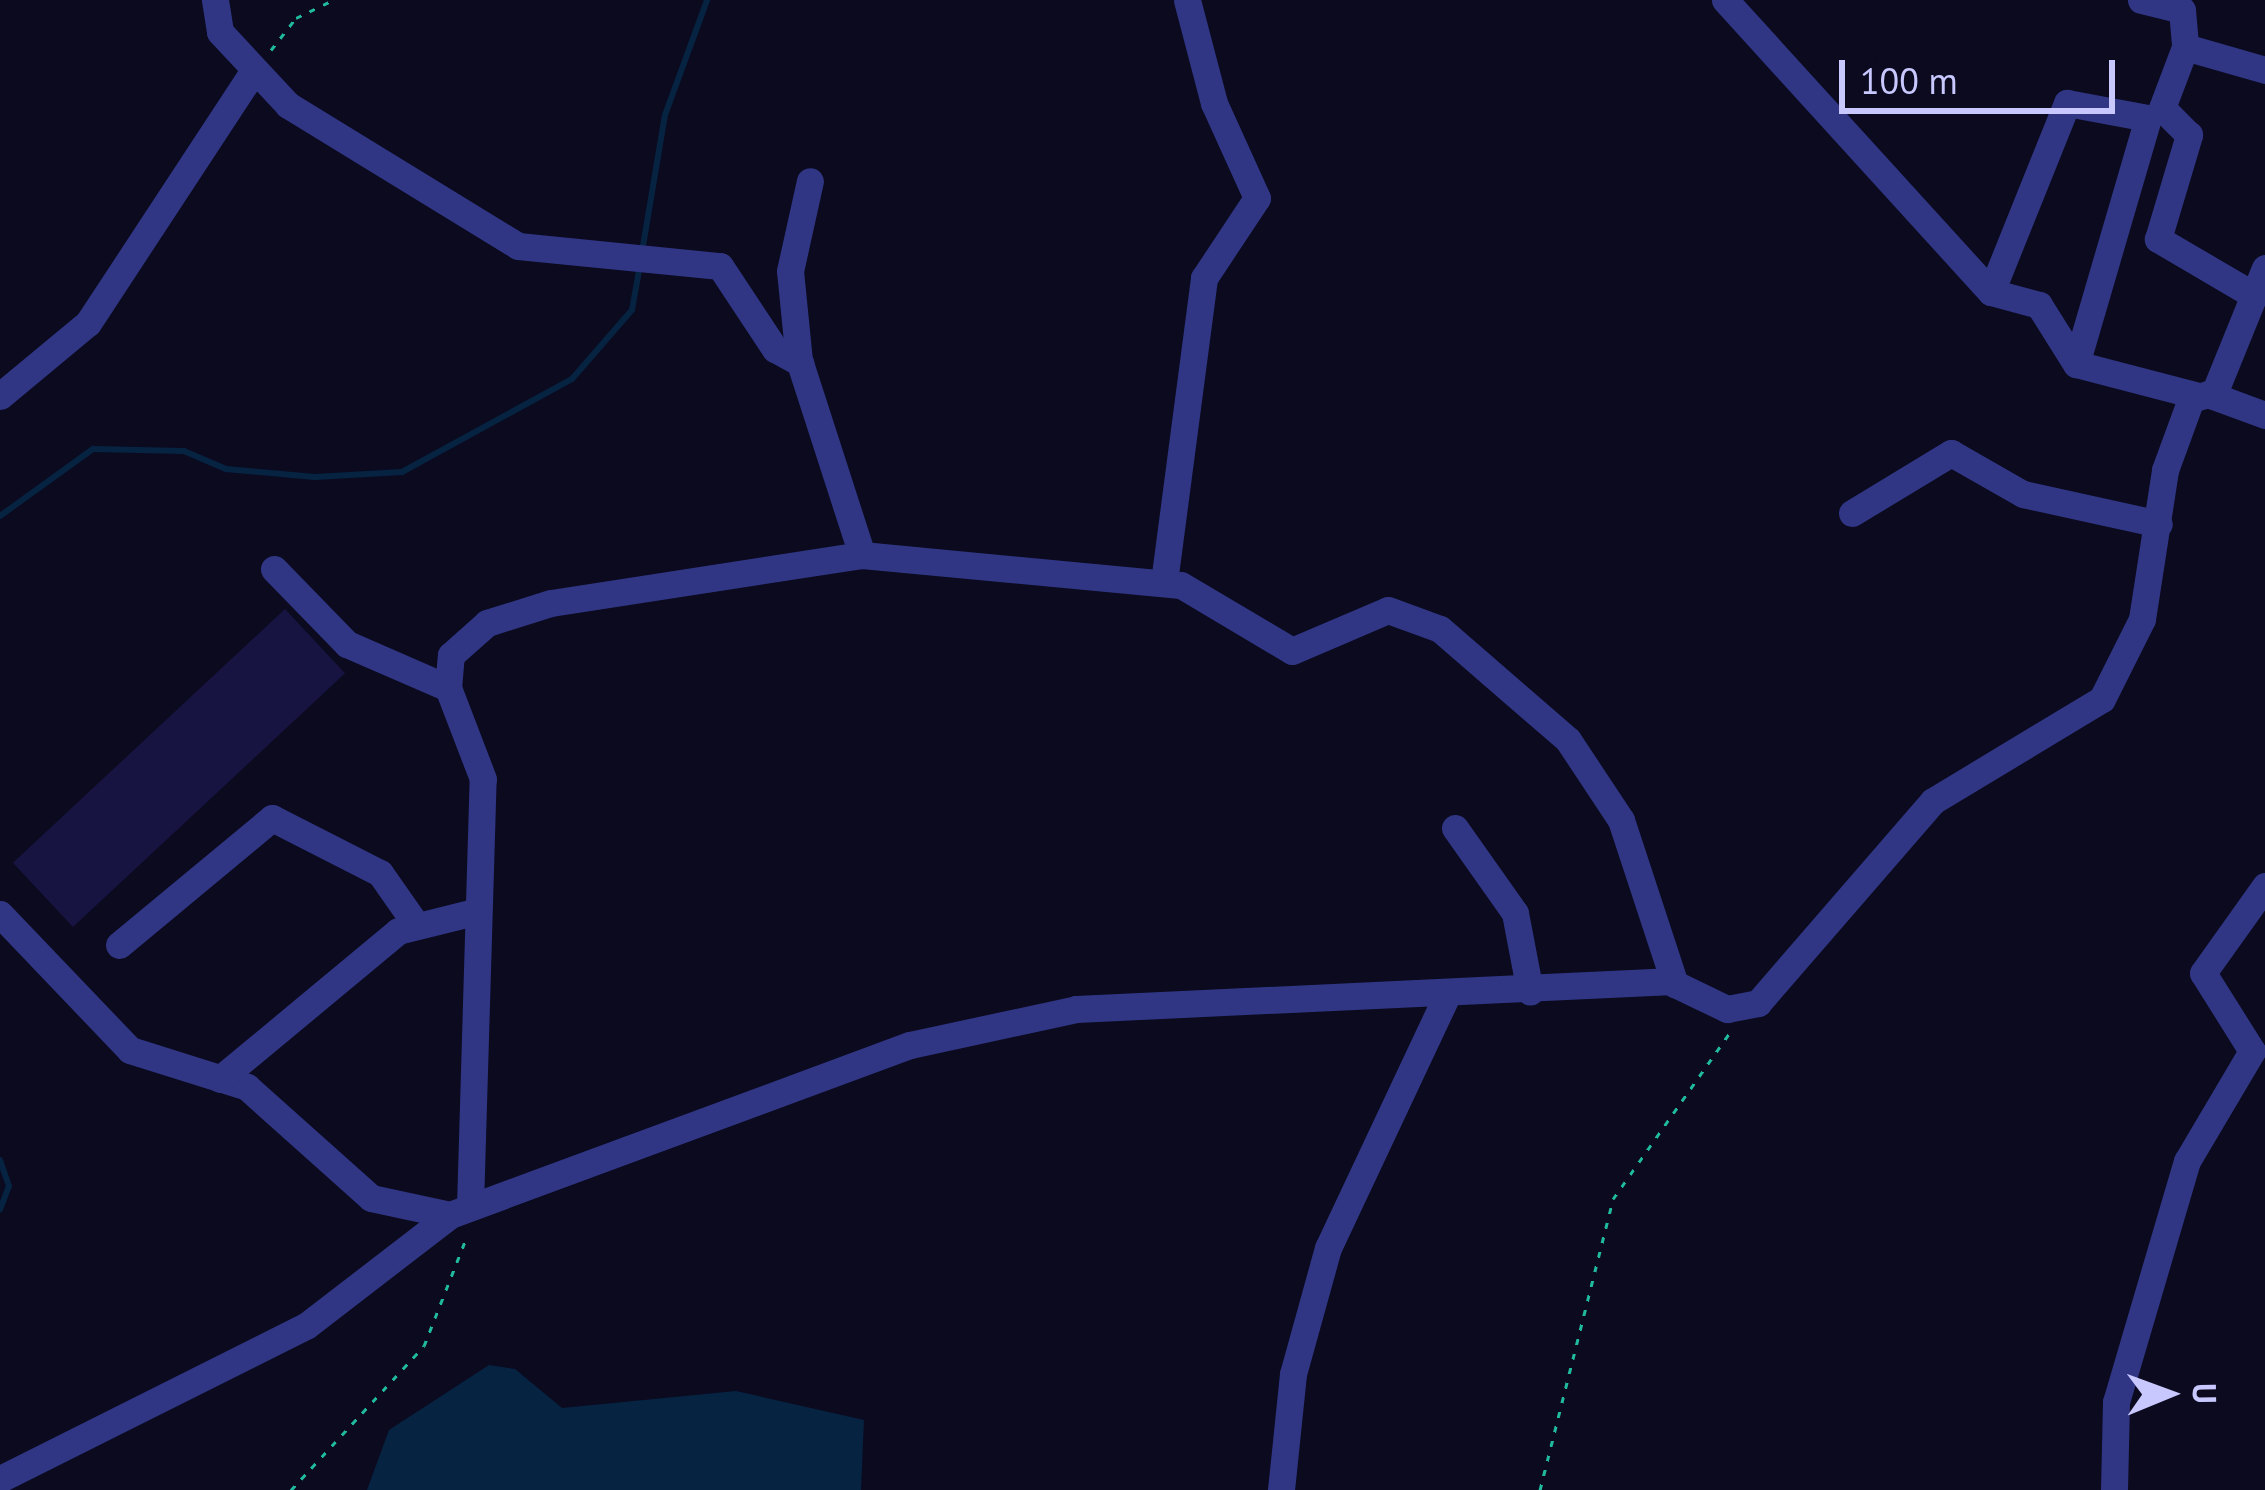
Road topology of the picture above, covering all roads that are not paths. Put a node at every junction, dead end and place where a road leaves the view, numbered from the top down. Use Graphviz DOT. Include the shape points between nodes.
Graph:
graph roads {
  1 [pos="1187,0"];
  2 [pos="1725,0"];
  3 [pos="2141,0"];
  4 [pos="214,10"];
  5 [pos="2186,47"];
  6 [pos="2265,70"];
  7 [pos="253,72"];
  8 [pos="810,181"];
  9 [pos="2258,280"];
  10 [pos="1991,292"];
  11 [pos="799,362"];
  12 [pos="2077,364"];
  13 [pos="2204,395"];
  14 [pos="0,396"];
  15 [pos="2265,416"];
  16 [pos="1852,514"];
  17 [pos="2158,524"];
  18 [pos="862,555"];
  19 [pos="274,569"];
  20 [pos="1164,582"];
  21 [pos="448,688"];
  22 [pos="1455,828"];
  23 [pos="2265,886"];
  24 [pos="474,912"];
  25 [pos="0,914"];
  26 [pos="415,922"];
  27 [pos="119,945"];
  28 [pos="1673,981"];
  29 [pos="1530,992"];
  30 [pos="1445,999"];
  31 [pos="220,1079"];
  32 [pos="460,1211"];
  33 [pos="0,1479"];
  34 [pos="1281,1490"];
  35 [pos="2114,1490"];
  1 -- 20 [label="street" via="1214,103 1258,198 1204,278"];
  2 -- 10 [label="street"];
  3 -- 5 [label="street" via="2182,10"];
  4 -- 7 [label="street"];
  5 -- 6 [label="street"];
  5 -- 9 [label="street" via="2162,108 2189,135 2158,238"];
  7 -- 11 [label="street" via="325,132 518,246 680,256 729,274 775,349"];
  7 -- 14 [label="street" via="72,343"];
  8 -- 11 [label="street" via="790,271"];
  9 -- 13 [label="street"];
  10 -- 12 [label="street" via="2039,305"];
  10 -- 12 [label="street" via="2067,103 2148,118"];
  11 -- 18 [label="street"];
  12 -- 13 [label="street"];
  13 -- 15 [label="street"];
  13 -- 17 [label="street" via="2175,434"];
  16 -- 17 [label="street" via="1951,453 2023,494"];
  17 -- 28 [label="street" via="2142,619 2102,699 1917,814 1747,1008 1698,1000"];
  18 -- 20 [label="street"];
  18 -- 21 [label="street" via="510,613 451,655"];
  19 -- 21 [label="street" via="347,644"];
  20 -- 28 [label="street" via="1214,598 1292,651 1406,611 1505,677 1602,786"];
  21 -- 24 [label="street" via="483,779"];
  22 -- 29 [label="street" via="1515,913"];
  23 -- 35 [label="street" via="2203,973 2252,1051 2187,1161 2116,1402"];
  24 -- 26 [label="street"];
  24 -- 32 [label="street"];
  25 -- 31 [label="street" via="130,1050"];
  26 -- 27 [label="street" via="380,873 272,818"];
  26 -- 31 [label="street"];
  28 -- 29 [label="street"];
  29 -- 30 [label="street"];
  30 -- 32 [label="street" via="1076,1010 962,1030"];
  30 -- 34 [label="street" via="1328,1248 1293,1374"];
  31 -- 32 [label="street" via="262,1097 371,1198"];
  32 -- 33 [label="street" via="306,1326"];
}
